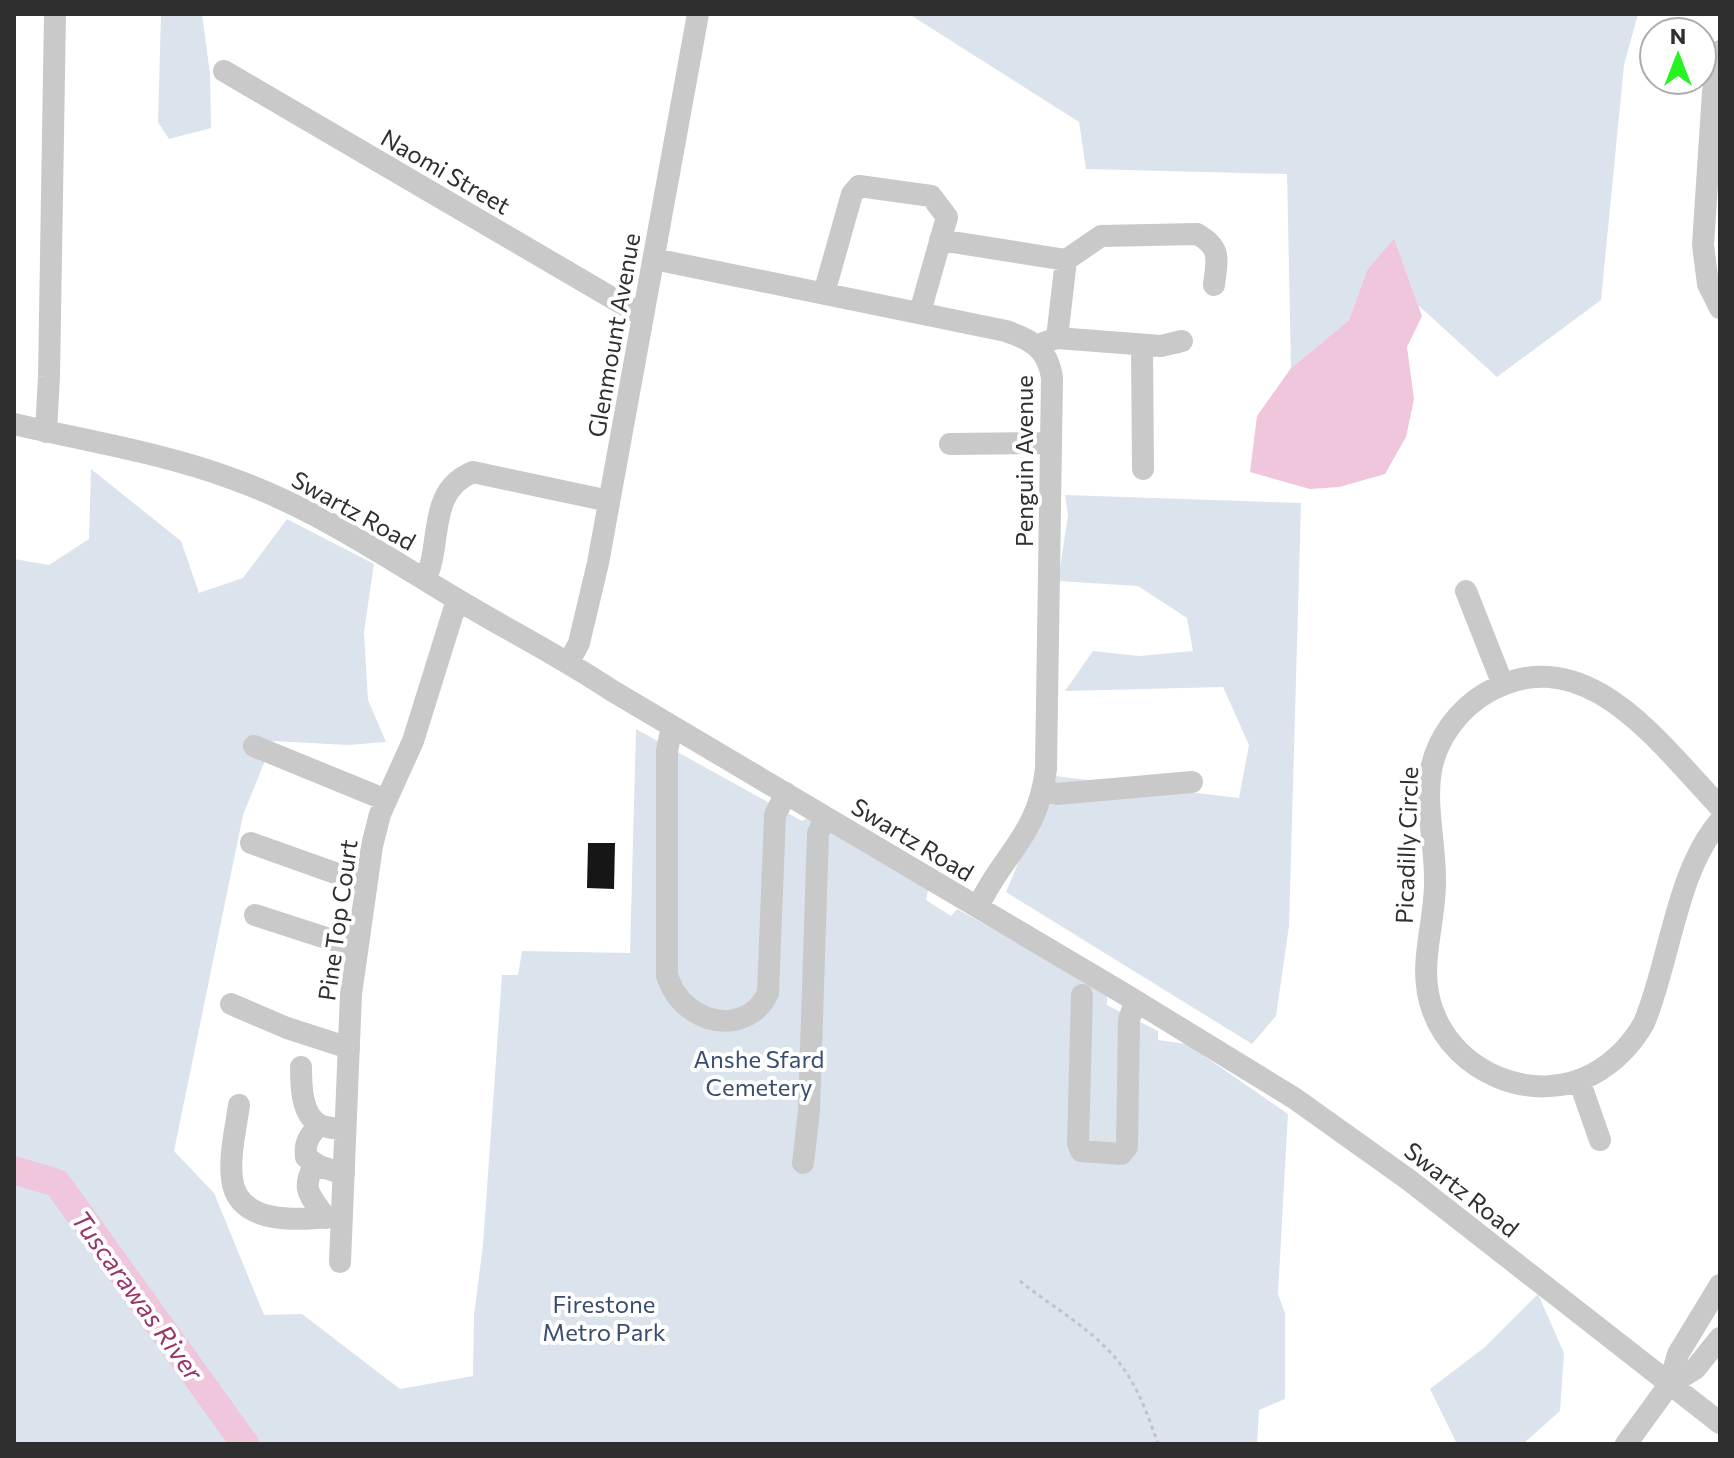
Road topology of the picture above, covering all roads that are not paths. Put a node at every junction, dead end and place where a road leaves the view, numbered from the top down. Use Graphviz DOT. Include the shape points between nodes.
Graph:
graph roads {
  1 [pos="55,14"];
  2 [pos="698,14"];
  3 [pos="1720,51"];
  4 [pos="224,71"];
  5 [pos="1718,71"];
  6 [pos="1716,96"];
  7 [pos="940,240"];
  8 [pos="654,259"];
  9 [pos="1066,260"];
  10 [pos="1712,267"];
  11 [pos="1214,285"];
  12 [pos="824,293"];
  13 [pos="1720,308"];
  14 [pos="920,312"];
  15 [pos="643,316"];
  16 [pos="1182,341"];
  17 [pos="1048,342"];
  18 [pos="1142,345"];
  19 [pos="14,424"];
  20 [pos="46,432"];
  21 [pos="1051,443"];
  22 [pos="950,444"];
  23 [pos="1143,469"];
  24 [pos="609,501"];
  25 [pos="425,580"];
  26 [pos="1466,591"];
  27 [pos="457,600"];
  28 [pos="569,662"];
  29 [pos="1503,685"];
  30 [pos="672,726"];
  31 [pos="254,746"];
  32 [pos="1192,782"];
  33 [pos="1044,790"];
  34 [pos="786,793"];
  35 [pos="386,800"];
  36 [pos="1720,807"];
  37 [pos="826,818"];
  38 [pos="1720,821"];
  39 [pos="251,843"];
  40 [pos="366,884"];
  41 [pos="978,907"];
  42 [pos="255,915"];
  43 [pos="357,948"];
  44 [pos="1082,995"];
  45 [pos="1135,1001"];
  46 [pos="231,1004"];
  47 [pos="349,1048"];
  48 [pos="301,1067"];
  49 [pos="1579,1080"];
  50 [pos="239,1105"];
  51 [pos="319,1125"];
  52 [pos="345,1130"];
  53 [pos="1600,1140"];
  54 [pos="803,1163"];
  55 [pos="315,1164"];
  56 [pos="344,1174"];
  57 [pos="334,1217"];
  58 [pos="340,1262"];
  59 [pos="1720,1285"];
  60 [pos="1720,1338"];
  61 [pos="1669,1385"];
  62 [pos="1720,1423"];
  63 [pos="1626,1444"];
  1 -- 20 [label="street"];
  2 -- 8 [label="street, Glenmount Avenue"];
  3 -- 5 [label="street"];
  4 -- 15 [label="street, Naomi Street"];
  6 -- 10 [label="street" via="1703,222"];
  7 -- 9 [label="street"];
  7 -- 12 [label="street" via="947,217 931,196 859,186 852,194"];
  7 -- 14 [label="street"];
  8 -- 12 [label="street, Penguin Avenue"];
  8 -- 15 [label="street, Glenmount Avenue"];
  9 -- 11 [label="street" via="1101,236 1197,234 1210,241 1217,255"];
  9 -- 17 [label="street"];
  10 -- 13 [label="street" via="1708,284"];
  12 -- 14 [label="street, Penguin Avenue"];
  14 -- 17 [label="street, Penguin Avenue"];
  15 -- 24 [label="street, Glenmount Avenue"];
  16 -- 18 [label="street"];
  17 -- 18 [label="street"];
  17 -- 21 [label="street, Penguin Avenue"];
  18 -- 23 [label="street"];
  19 -- 20 [label="street, Swartz Road"];
  20 -- 25 [label="street, Swartz Road" via="233,478 317,517"];
  21 -- 22 [label="street"];
  21 -- 33 [label="street, Penguin Avenue"];
  24 -- 25 [label="street" via="473,472 463,476 441,504"];
  24 -- 28 [label="street, Glenmount Avenue" via="586,618"];
  25 -- 27 [label="street, Swartz Road"];
  26 -- 29 [label="street"];
  27 -- 28 [label="street, Swartz Road"];
  27 -- 35 [label="street, Pine Top Court" via="413,741"];
  28 -- 30 [label="street, Swartz Road"];
  29 -- 36 [label="street, Picadilly Circle" via="1563,679 1603,693"];
  29 -- 49 [label="street, Picadilly Circle" via="1478,698 1454,722 1432,769 1435,880 1426,958 1428,997 1453,1045 1489,1074 1538,1086"];
  30 -- 34 [label="street, Swartz Road"];
  30 -- 34 [label="street" via="667,751 667,976 686,1006 715,1021 735,1021 753,1013 768,993 775,815"];
  31 -- 35 [label="street"];
  32 -- 33 [label="street" via="1057,794"];
  33 -- 41 [label="street, Penguin Avenue" via="1027,832"];
  34 -- 37 [label="street, Swartz Road"];
  35 -- 40 [label="street, Pine Top Court"];
  37 -- 41 [label="street, Swartz Road"];
  37 -- 54 [label="street" via="818,833"];
  38 -- 49 [label="street, Picadilly Circle" via="1691,870 1637,1036 1615,1058"];
  39 -- 40 [label="street"];
  40 -- 43 [label="street, Pine Top Court"];
  41 -- 45 [label="street, Swartz Road"];
  42 -- 43 [label="street"];
  43 -- 47 [label="street, Pine Top Court"];
  44 -- 45 [label="street" via="1078,1143 1081,1151 1112,1155 1127,1147 1129,1020"];
  45 -- 61 [label="street, Swartz Road" via="1346,1133"];
  46 -- 47 [label="street"];
  47 -- 52 [label="street, Pine Top Court"];
  48 -- 51 [label="street" via="301,1092"];
  49 -- 53 [label="street"];
  50 -- 57 [label="street" via="232,1181 241,1201 259,1214 277,1218"];
  51 -- 52 [label="street"];
  51 -- 55 [label="street" via="305,1147 306,1157"];
  52 -- 56 [label="street, Pine Top Court"];
  55 -- 56 [label="street"];
  55 -- 57 [label="street" via="306,1180 307,1192"];
  56 -- 57 [label="street, Pine Top Court"];
  57 -- 58 [label="street, Pine Top Court"];
  59 -- 61 [label="street" via="1678,1354"];
  60 -- 61 [label="street" via="1695,1369"];
  61 -- 62 [label="street, Swartz Road"];
  61 -- 63 [label="street"];
}
